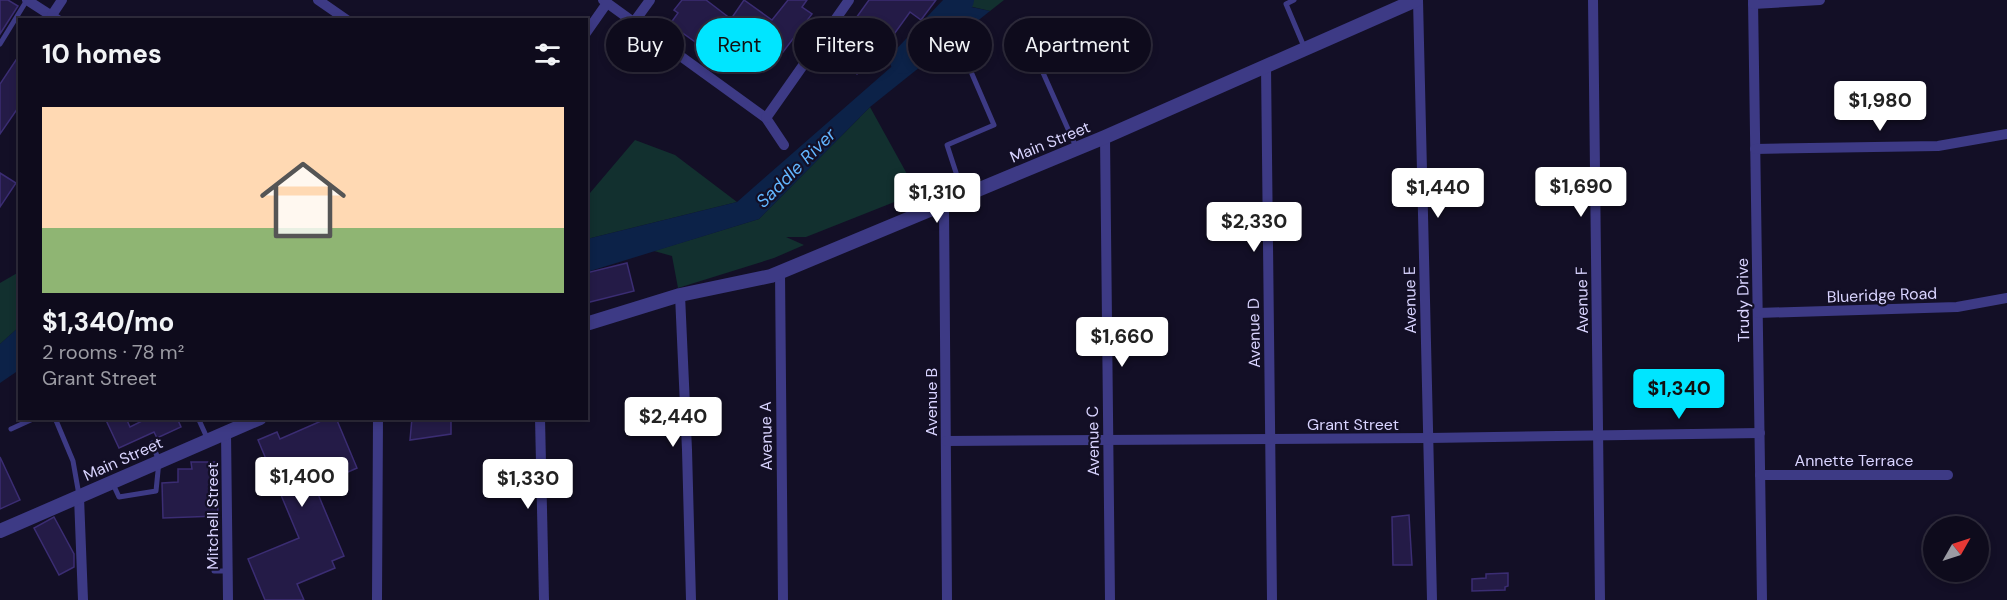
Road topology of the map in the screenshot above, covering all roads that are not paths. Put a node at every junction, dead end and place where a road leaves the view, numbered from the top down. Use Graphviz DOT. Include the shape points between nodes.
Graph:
graph roads {
  1 [pos="27,0"];
  2 [pos="62,0"];
  3 [pos="318,0"];
  4 [pos="650,0"];
  5 [pos="849,0"];
  6 [pos="1294,0"];
  7 [pos="1417,0"];
  8 [pos="1593,0"];
  9 [pos="1820,0"];
  10 [pos="605,2"];
  11 [pos="1285,2"];
  12 [pos="1753,2"];
  13 [pos="55,17"];
  14 [pos="344,18"];
  15 [pos="628,18"];
  16 [pos="637,18"];
  17 [pos="588,30"];
  18 [pos="0,44"];
  19 [pos="1305,49"];
  20 [pos="684,58"];
  21 [pos="1266,66"];
  22 [pos="1042,72"];
  23 [pos="972,74"];
  24 [pos="766,118"];
  25 [pos="2007,134"];
  26 [pos="1105,137"];
  27 [pos="784,145"];
  28 [pos="1755,148"];
  29 [pos="1076,149"];
  30 [pos="964,195"];
  31 [pos="944,204"];
  32 [pos="780,272"];
  33 [pos="680,295"];
  34 [pos="2007,298"];
  35 [pos="1758,313"];
  36 [pos="588,323"];
  37 [pos="31,420"];
  38 [pos="56,420"];
  39 [pos="199,420"];
  40 [pos="255,420"];
  41 [pos="378,420"];
  42 [pos="540,420"];
  43 [pos="11,429"];
  44 [pos="226,432"];
  45 [pos="1760,433"];
  46 [pos="1598,436"];
  47 [pos="1429,438"];
  48 [pos="1271,439"];
  49 [pos="208,440"];
  50 [pos="1108,440"];
  51 [pos="946,441"];
  52 [pos="152,443"];
  53 [pos="159,461"];
  54 [pos="1760,475"];
  55 [pos="1948,475"];
  56 [pos="112,482"];
  57 [pos="79,496"];
  58 [pos="0,531"];
  59 [pos="214,571"];
  60 [pos="228,571"];
  61 [pos="83,600"];
  62 [pos="228,600"];
  63 [pos="377,600"];
  64 [pos="544,600"];
  65 [pos="691,600"];
  66 [pos="783,600"];
  67 [pos="947,600"];
  68 [pos="1110,600"];
  69 [pos="1272,600"];
  70 [pos="1432,600"];
  71 [pos="1600,600"];
  72 [pos="1762,600"];
  1 -- 13 [label="street"];
  1 -- 18 [label="lane"];
  2 -- 13 [label="street"];
  3 -- 14 [label="street"];
  4 -- 16 [label="street"];
  5 -- 24 [label="street"];
  6 -- 11 [label="lane"];
  7 -- 19 [label="street, Main Street"];
  7 -- 47 [label="street, Avenue E"];
  8 -- 46 [label="street, Avenue F"];
  9 -- 12 [label="street"];
  10 -- 15 [label="street"];
  10 -- 17 [label="street"];
  11 -- 19 [label="lane"];
  12 -- 28 [label="street, Trudy Drive"];
  19 -- 21 [label="street, Main Street"];
  20 -- 24 [label="street"];
  21 -- 26 [label="street, Main Street"];
  21 -- 48 [label="street, Avenue D"];
  22 -- 29 [label="lane"];
  23 -- 30 [label="lane" via="994,125 947,145"];
  24 -- 27 [label="street"];
  25 -- 28 [label="street" via="1938,146"];
  26 -- 29 [label="street, Main Street"];
  26 -- 50 [label="street, Avenue C"];
  28 -- 35 [label="street, Trudy Drive"];
  29 -- 30 [label="street, Main Street"];
  30 -- 31 [label="street, Main Street"];
  31 -- 32 [label="street, Main Street"];
  31 -- 51 [label="street, Avenue B"];
  32 -- 33 [label="street, Main Street"];
  32 -- 66 [label="street, Avenue A"];
  33 -- 36 [label="street, Main Street"];
  33 -- 65 [label="street"];
  34 -- 35 [label="street, Blueridge Road" via="1957,308"];
  35 -- 45 [label="street, Trudy Drive"];
  37 -- 43 [label="lane"];
  38 -- 57 [label="lane" via="73,461"];
  39 -- 49 [label="lane"];
  40 -- 44 [label="street, Main Street"];
  41 -- 63 [label="street"];
  42 -- 64 [label="street"];
  44 -- 49 [label="street, Main Street"];
  44 -- 60 [label="street, Mitchell Street" via="222,534"];
  45 -- 46 [label="street, Grant Street"];
  45 -- 54 [label="street, Trudy Drive"];
  46 -- 47 [label="street, Grant Street"];
  46 -- 71 [label="street, Avenue F"];
  47 -- 48 [label="street, Grant Street"];
  47 -- 70 [label="street, Avenue E"];
  48 -- 50 [label="street, Grant Street"];
  48 -- 69 [label="street, Avenue D"];
  49 -- 53 [label="street, Main Street"];
  50 -- 51 [label="street, Grant Street"];
  50 -- 68 [label="street, Avenue C"];
  51 -- 67 [label="street, Avenue B"];
  52 -- 53 [label="lane"];
  53 -- 56 [label="street, Main Street"];
  53 -- 56 [label="lane" via="156,491 119,497"];
  54 -- 55 [label="street, Annette Terrace"];
  54 -- 72 [label="street, Trudy Drive"];
  56 -- 57 [label="street, Main Street"];
  57 -- 58 [label="street, Main Street"];
  57 -- 61 [label="street"];
  59 -- 60 [label="lane"];
  60 -- 62 [label="street, Mitchell Street"];
}
